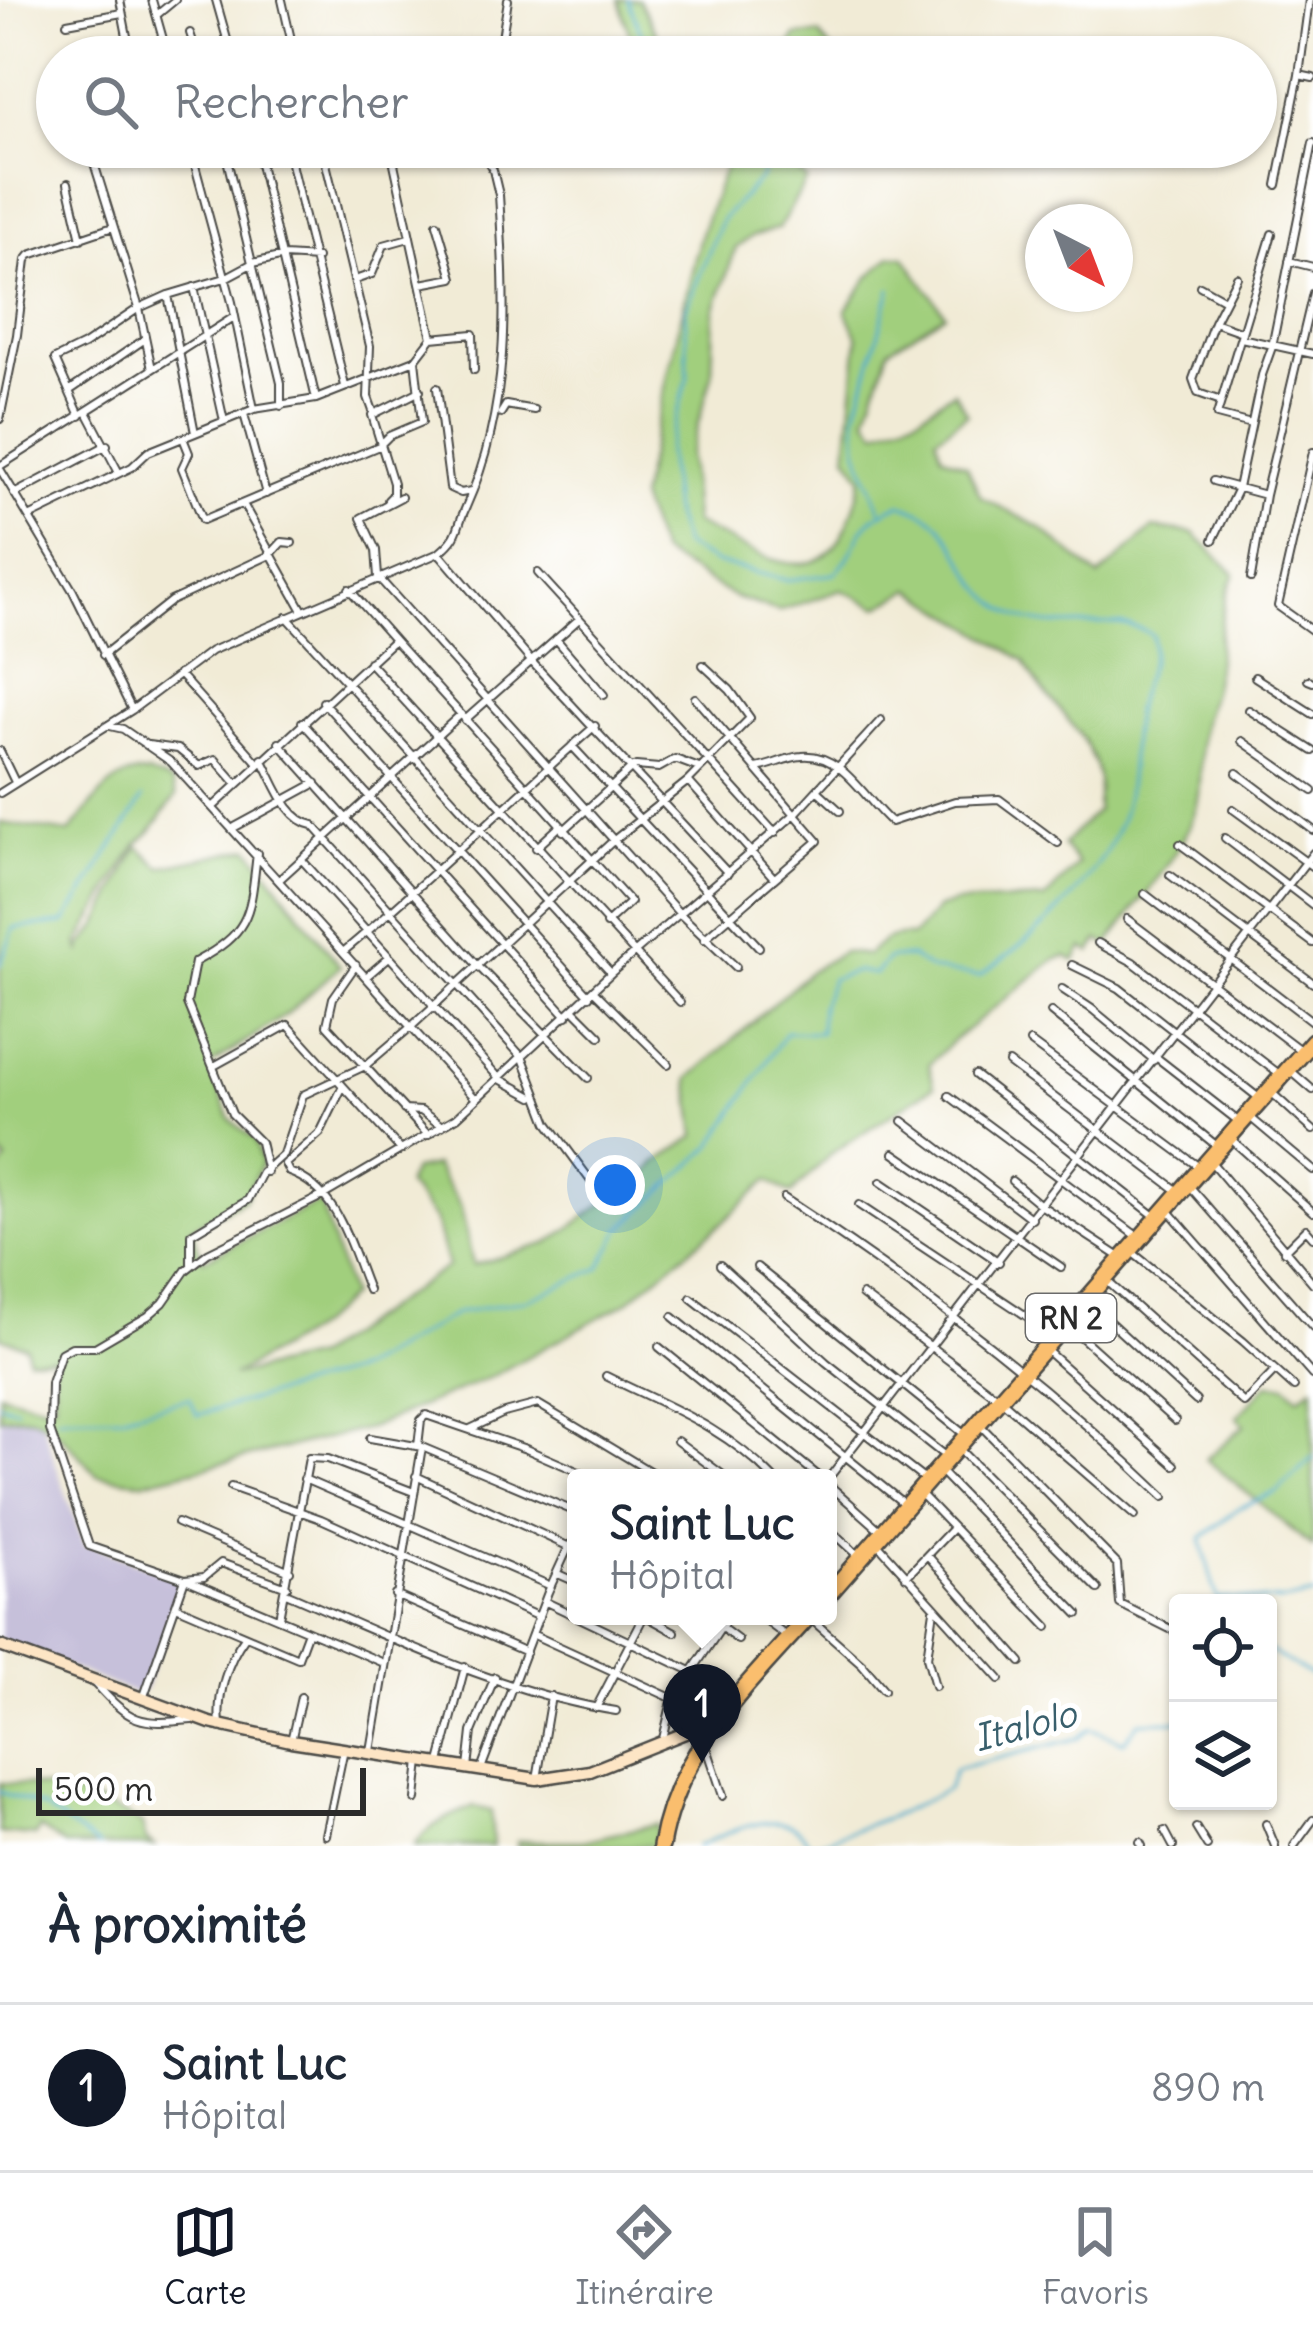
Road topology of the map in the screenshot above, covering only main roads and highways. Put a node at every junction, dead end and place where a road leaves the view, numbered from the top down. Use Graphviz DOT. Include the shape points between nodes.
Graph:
graph roads {
  1 [pos="1309,1048"];
  2 [pos="837,1580"];
  3 [pos="801,1625"];
  4 [pos="661,1846"];
  1 -- 2 [label="highway, RN 2"];
  3 -- 4 [label="highway" via="704,1738 676,1786"];
}
